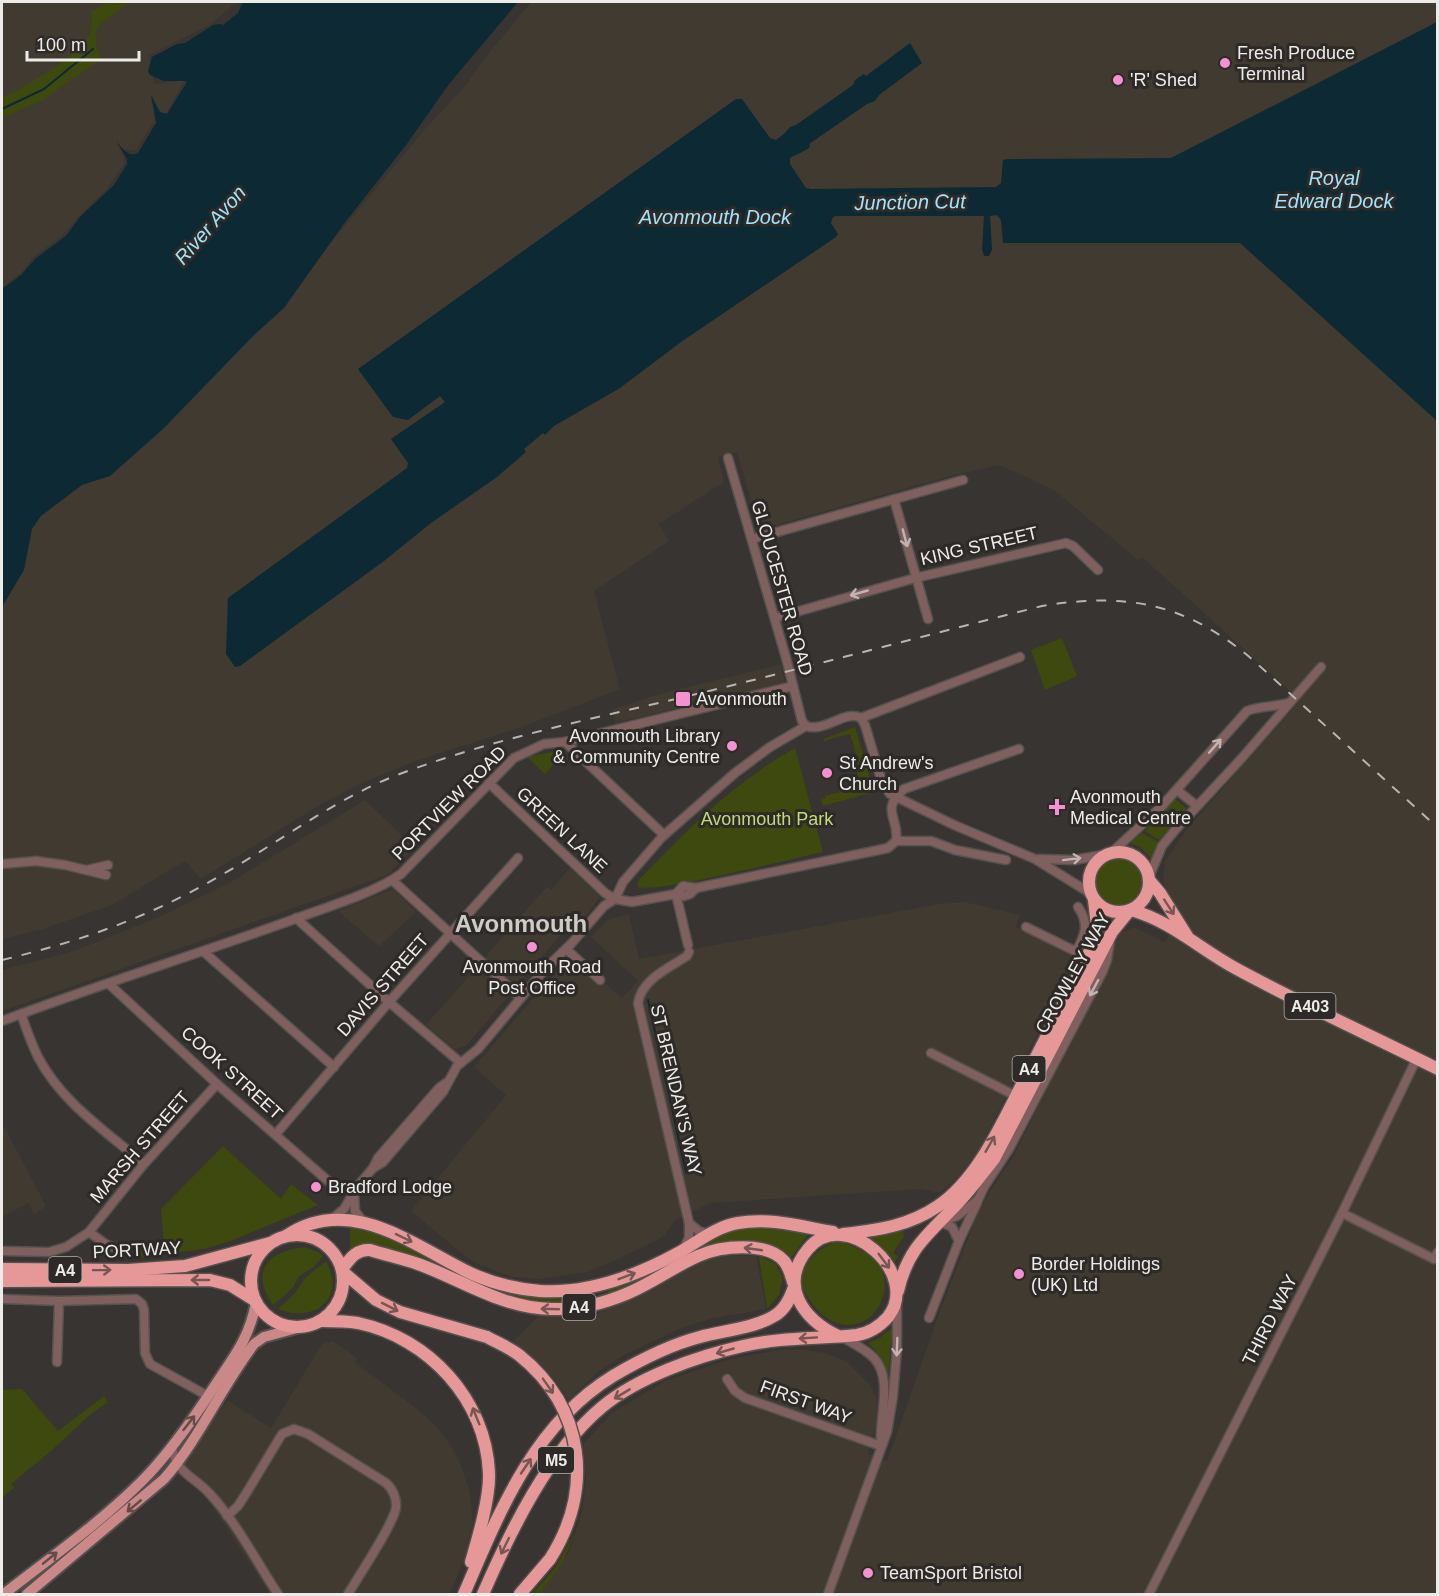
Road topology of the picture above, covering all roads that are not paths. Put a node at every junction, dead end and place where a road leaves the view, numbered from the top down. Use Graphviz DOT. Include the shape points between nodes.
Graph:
graph roads {
  1 [pos="728,458"];
  2 [pos="963,480"];
  3 [pos="894,500"];
  4 [pos="752,538"];
  5 [pos="1050,547"];
  6 [pos="1052,557"];
  7 [pos="1098,570"];
  8 [pos="915,578"];
  9 [pos="775,618"];
  10 [pos="928,619"];
  11 [pos="1020,657"];
  12 [pos="1321,666"];
  13 [pos="793,686"];
  14 [pos="1288,704"];
  15 [pos="1261,708"];
  16 [pos="861,718"];
  17 [pos="1270,725"];
  18 [pos="806,726"];
  19 [pos="565,742"];
  20 [pos="1018,749"];
  21 [pos="489,783"];
  22 [pos="1177,790"];
  23 [pos="896,796"];
  24 [pos="1197,806"];
  25 [pos="664,835"];
  26 [pos="896,841"];
  27 [pos="1110,854"];
  28 [pos="518,858"];
  29 [pos="1035,859"];
  30 [pos="1006,860"];
  31 [pos="2,864"];
  32 [pos="108,865"];
  33 [pos="87,870"];
  34 [pos="106,875"];
  35 [pos="1149,878"];
  36 [pos="392,880"];
  37 [pos="676,894"];
  38 [pos="1092,896"];
  39 [pos="615,899"];
  40 [pos="1078,907"];
  41 [pos="1130,910"];
  42 [pos="296,918"];
  43 [pos="1026,927"];
  44 [pos="1112,933"];
  45 [pos="449,934"];
  46 [pos="1187,936"];
  47 [pos="566,949"];
  48 [pos="204,952"];
  49 [pos="1081,954"];
  50 [pos="600,980"];
  51 [pos="109,984"];
  52 [pos="521,998"];
  53 [pos="389,1002"];
  54 [pos="21,1014"];
  55 [pos="2,1021"];
  56 [pos="931,1053"];
  57 [pos="1417,1059"];
  58 [pos="461,1063"];
  59 [pos="334,1066"];
  60 [pos="1437,1069"];
  61 [pos="217,1084"];
  62 [pos="1016,1096"];
  63 [pos="276,1134"];
  64 [pos="144,1164"];
  65 [pos="335,1186"];
  66 [pos="354,1192"];
  67 [pos="978,1200"];
  68 [pos="1342,1213"];
  69 [pos="333,1218"];
  70 [pos="940,1222"];
  71 [pos="364,1223"];
  72 [pos="689,1223"];
  73 [pos="89,1232"];
  74 [pos="708,1234"];
  75 [pos="839,1234"];
  76 [pos="286,1236"];
  77 [pos="959,1241"];
  78 [pos="271,1242"];
  79 [pos="682,1250"];
  80 [pos="2,1251"];
  81 [pos="124,1251"];
  82 [pos="1437,1252"];
  83 [pos="2,1269"];
  84 [pos="342,1271"];
  85 [pos="2,1281"];
  86 [pos="794,1285"];
  87 [pos="897,1296"];
  88 [pos="2,1299"];
  89 [pos="58,1301"];
  90 [pos="255,1301"];
  91 [pos="929,1318"];
  92 [pos="322,1321"];
  93 [pos="297,1328"];
  94 [pos="840,1336"];
  95 [pos="57,1362"];
  96 [pos="727,1379"];
  97 [pos="208,1396"];
  98 [pos="172,1445"];
  99 [pos="881,1446"];
  100 [pos="176,1465"];
  101 [pos="150,1472"];
  102 [pos="227,1516"];
  103 [pos="27,1576"];
  104 [pos="36,1587"];
  105 [pos="4,1594"];
  106 [pos="27,1594"];
  107 [pos="278,1594"];
  108 [pos="348,1594"];
  109 [pos="460,1594"];
  110 [pos="464,1594"];
  111 [pos="483,1594"];
  112 [pos="520,1594"];
  113 [pos="828,1594"];
  114 [pos="1149,1594"];
  1 -- 4 [label="street, GLOUCESTER ROAD"];
  2 -- 3 [label="street"];
  3 -- 4 [label="street"];
  3 -- 8 [label="street, one-way"];
  4 -- 9 [label="street, GLOUCESTER ROAD"];
  5 -- 6 [label="street, KING STREET"];
  5 -- 7 [label="street, KING STREET" via="1070,544"];
  5 -- 8 [label="street, KING STREET"];
  8 -- 9 [label="street, KING STREET, one-way"];
  8 -- 10 [label="street"];
  9 -- 13 [label="street, GLOUCESTER ROAD"];
  11 -- 16 [label="street"];
  12 -- 14 [label="street"];
  13 -- 18 [label="street, GLOUCESTER ROAD"];
  13 -- 19 [label="street, PORTVIEW ROAD"];
  14 -- 15 [label="street"];
  14 -- 17 [label="street"];
  15 -- 17 [label="street"];
  22 -- 15 [label="street, one-way" via="1244,714"];
  16 -- 18 [label="street" via="852,716 817,728"];
  16 -- 23 [label="street" via="884,787"];
  17 -- 24 [label="street"];
  18 -- 25 [label="street" via="735,773"];
  19 -- 21 [label="street, PORTVIEW ROAD" via="544,744 521,754"];
  19 -- 25 [label="street"];
  20 -- 23 [label="street" via="904,789"];
  21 -- 36 [label="street, PORTVIEW ROAD"];
  21 -- 39 [label="street, GREEN LANE"];
  22 -- 24 [label="street"];
  22 -- 27 [label="street"];
  23 -- 26 [label="street" via="891,812"];
  23 -- 29 [label="street"];
  24 -- 35 [label="street" via="1165,842"];
  25 -- 39 [label="street" via="623,882"];
  26 -- 30 [label="street" via="931,841"];
  26 -- 37 [label="street" via="888,848 696,888 683,886"];
  29 -- 27 [label="street, one-way" via="1074,860"];
  27 -- 35 [label="highway" via="1121,852 1135,857 1143,863"];
  27 -- 38 [label="highway" via="1090,872"];
  28 -- 45 [label="street, DAVIS STREET"];
  29 -- 38 [label="street"];
  31 -- 33 [label="street" via="36,861"];
  32 -- 33 [label="street"];
  33 -- 34 [label="street"];
  35 -- 41 [label="highway" via="1146,895"];
  35 -- 46 [label="highway, A403, one-way"];
  36 -- 42 [label="street, PORTVIEW ROAD"];
  36 -- 45 [label="street"];
  37 -- 39 [label="street" via="632,902"];
  37 -- 72 [label="street, ST BRENDAN'S WAY" via="687,956 643,987 638,1003"];
  38 -- 41 [label="highway" via="1110,911"];
  38 -- 49 [label="highway, CROWLEY WAY / A4" via="1096,931"];
  39 -- 47 [label="street"];
  40 -- 49 [label="street" via="1086,927"];
  41 -- 44 [label="highway, CROWLEY WAY / A4"];
  41 -- 46 [label="highway, A403" via="1149,915"];
  42 -- 48 [label="street, PORTVIEW ROAD"];
  42 -- 53 [label="street"];
  43 -- 49 [label="street"];
  44 -- 67 [label="street, one-way" via="1102,973 1010,1149"];
  44 -- 70 [label="highway, CROWLEY WAY / A4" via="994,1159"];
  45 -- 52 [label="street"];
  45 -- 53 [label="street, DAVIS STREET"];
  46 -- 57 [label="highway, A403" via="1235,968"];
  47 -- 50 [label="street"];
  47 -- 52 [label="street"];
  48 -- 51 [label="street, PORTVIEW ROAD"];
  48 -- 59 [label="street"];
  49 -- 62 [label="highway, CROWLEY WAY / A4"];
  51 -- 54 [label="street, PORTVIEW ROAD"];
  51 -- 61 [label="street, COOK STREET"];
  52 -- 58 [label="street"];
  53 -- 58 [label="street"];
  53 -- 59 [label="street, DAVIS STREET"];
  54 -- 55 [label="street, PORTVIEW ROAD"];
  54 -- 64 [label="street" via="37,1056 75,1107"];
  56 -- 62 [label="street"];
  57 -- 60 [label="highway, A403"];
  57 -- 68 [label="street, THIRD WAY"];
  58 -- 66 [label="street" via="378,1158"];
  59 -- 63 [label="street, DAVIS STREET"];
  61 -- 63 [label="street, COOK STREET"];
  61 -- 64 [label="street, MARSH STREET"];
  75 -- 62 [label="highway, CROWLEY WAY / A4, one-way" via="904,1224 941,1204 978,1164"];
  63 -- 65 [label="street, COOK STREET"];
  64 -- 73 [label="street, MARSH STREET"];
  66 -- 69 [label="street"];
  66 -- 71 [label="street" via="355,1210"];
  67 -- 70 [label="street" via="957,1216"];
  67 -- 77 [label="street"];
  68 -- 82 [label="street" via="1434,1259"];
  68 -- 114 [label="street, THIRD WAY"];
  69 -- 71 [label="highway, A4"];
  69 -- 76 [label="highway, A4" via="308,1224"];
  70 -- 77 [label="street" via="952,1227"];
  70 -- 87 [label="highway, CROWLEY WAY / A4" via="910,1255"];
  71 -- 79 [label="highway, A4, one-way" via="394,1233 498,1284 540,1291 603,1284 660,1263"];
  72 -- 74 [label="street"];
  72 -- 79 [label="street, ST BRENDAN'S WAY"];
  73 -- 80 [label="street, PORTWAY" via="66,1247 49,1252"];
  73 -- 81 [label="street, PORTWAY"];
  74 -- 75 [label="highway, A4" via="730,1225 756,1222"];
  74 -- 79 [label="highway, A4"];
  75 -- 86 [label="highway" via="820,1238 806,1252 796,1269"];
  75 -- 87 [label="highway, one-way" via="866,1245 880,1256 895,1279"];
  76 -- 78 [label="highway"];
  76 -- 84 [label="highway" via="319,1240 333,1252"];
  77 -- 91 [label="street"];
  83 -- 78 [label="highway, PORTWAY / A4, one-way" via="128,1270 185,1266"];
  78 -- 90 [label="highway" via="252,1268"];
  86 -- 84 [label="highway, A4, one-way" via="783,1259 768,1251 746,1248 699,1255 627,1294 566,1309 531,1308 507,1302 418,1264 370,1250 353,1255"];
  84 -- 92 [label="highway" via="340,1300"];
  84 -- 112 [label="highway, M5, one-way, bridge" via="376,1300 400,1312 487,1337 520,1356 560,1404 574,1441 576,1497 564,1534 550,1559"];
  90 -- 85 [label="highway, PORTWAY / A4, one-way" via="230,1286 210,1280"];
  86 -- 94 [label="highway" via="798,1300 810,1316"];
  110 -- 86 [label="highway, M5, one-way" via="524,1467 577,1404 612,1377 667,1348 775,1316 788,1303"];
  87 -- 94 [label="highway" via="890,1313 877,1326 862,1334"];
  87 -- 99 [label="street, one-way" via="894,1384 890,1419"];
  88 -- 89 [label="street"];
  89 -- 95 [label="street"];
  89 -- 97 [label="street" via="136,1299 144,1310 145,1353 150,1364"];
  90 -- 93 [label="highway" via="273,1322"];
  90 -- 97 [label="main road" via="252,1324 242,1345"];
  92 -- 93 [label="highway"];
  109 -- 92 [label="highway, one-way" via="477,1544 490,1476 484,1438 471,1406 439,1364 405,1341 359,1323"];
  93 -- 100 [label="main road" via="264,1337 254,1344"];
  94 -- 99 [label="street" via="868,1353 880,1369"];
  94 -- 111 [label="highway, M5, one-way" via="777,1340 692,1360 662,1372 603,1406 584,1424 539,1484"];
  96 -- 99 [label="street, FIRST WAY" via="745,1398"];
  98 -- 97 [label="main road, one-way"];
  98 -- 100 [label="street"];
  98 -- 101 [label="main road"];
  99 -- 113 [label="street"];
  100 -- 101 [label="street"];
  100 -- 102 [label="street" via="208,1491"];
  100 -- 104 [label="main road, one-way" via="148,1494"];
  103 -- 101 [label="main road, one-way" via="110,1510"];
  102 -- 107 [label="street"];
  102 -- 108 [label="street" via="248,1492 282,1434 294,1429 376,1477 390,1487 396,1509"];
  103 -- 104 [label="street"];
  103 -- 105 [label="main road"];
  104 -- 106 [label="main road"];
}
